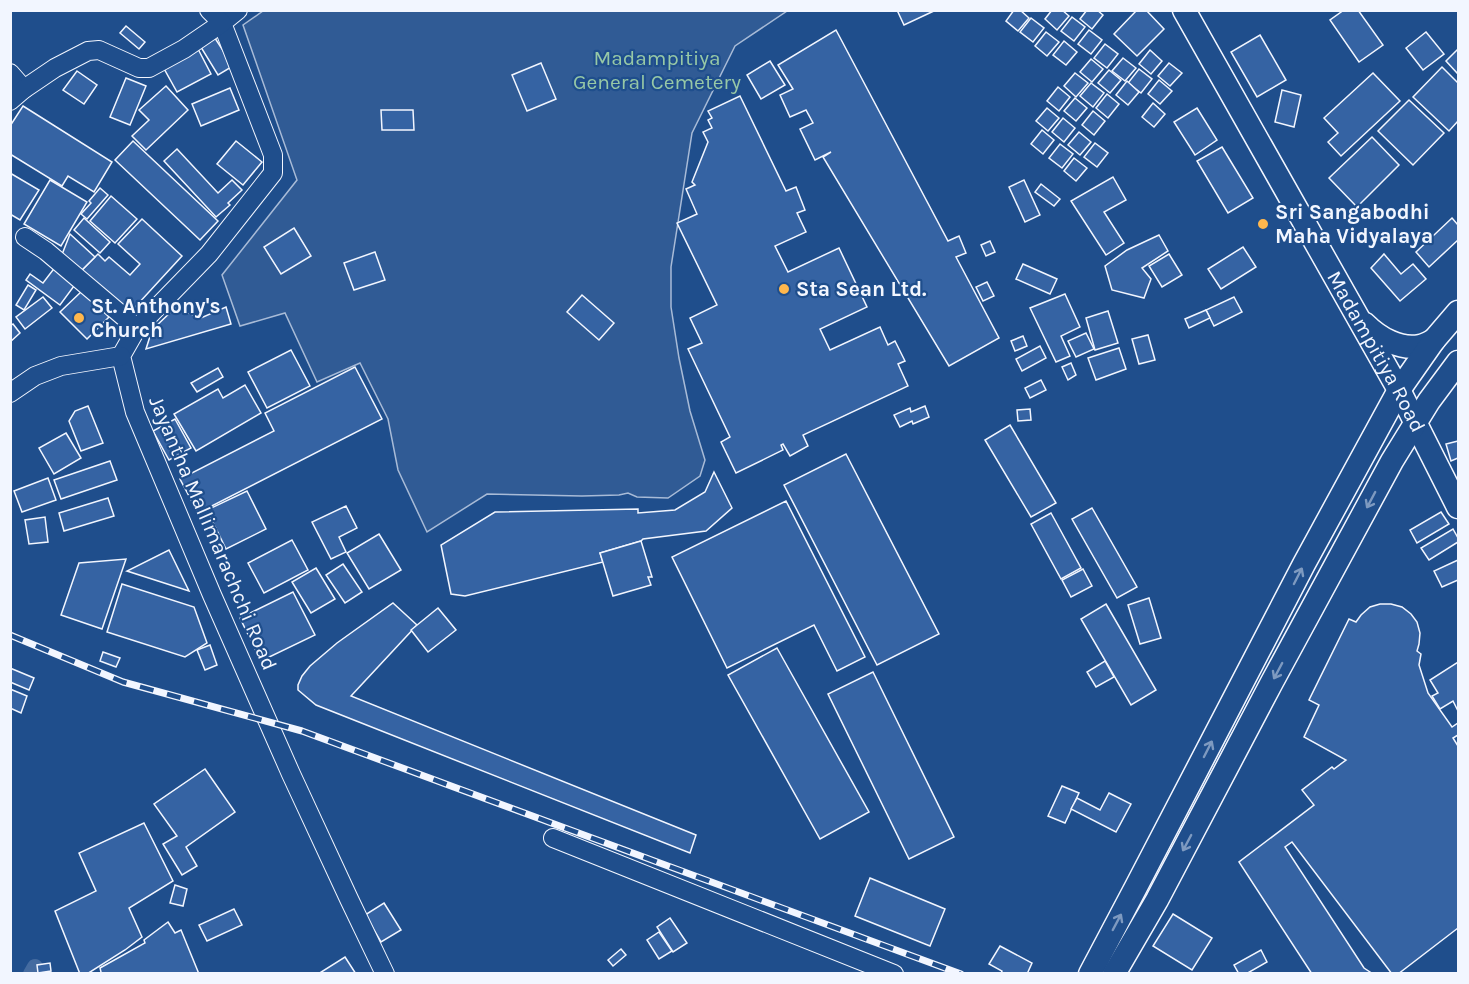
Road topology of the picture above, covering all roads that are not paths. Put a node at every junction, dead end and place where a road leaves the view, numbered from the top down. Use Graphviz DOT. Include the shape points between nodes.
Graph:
graph roads {
  1 [pos="209,10"];
  2 [pos="238,10"];
  3 [pos="1184,10"];
  4 [pos="222,23"];
  5 [pos="10,74"];
  6 [pos="17,95"];
  7 [pos="25,237"];
  8 [pos="1458,312"];
  9 [pos="1358,316"];
  10 [pos="137,328"];
  11 [pos="1434,340"];
  12 [pos="121,356"];
  13 [pos="1458,362"];
  14 [pos="1399,390"];
  15 [pos="10,393"];
  16 [pos="1416,422"];
  17 [pos="1392,461"];
  18 [pos="1436,462"];
  19 [pos="1458,507"];
  20 [pos="553,838"];
  21 [pos="385,974"];
  22 [pos="894,974"];
  23 [pos="1090,974"];
  24 [pos="1114,974"];
  1 -- 4 [label="street"];
  2 -- 4 [label="street"];
  3 -- 9 [label="main road, Madampitiya Road"];
  4 -- 6 [label="street" via="149,68 139,68 99,50 88,51"];
  4 -- 10 [label="street" via="273,155 273,173 209,254"];
  5 -- 6 [label="street"];
  7 -- 10 [label="street"];
  8 -- 11 [label="main road"];
  9 -- 11 [label="main road" via="1380,336 1398,345 1421,346"];
  9 -- 14 [label="main road, Madampitiya Road"];
  10 -- 12 [label="street"];
  11 -- 14 [label="main road"];
  12 -- 15 [label="street" via="61,366 35,376"];
  12 -- 21 [label="street, Jayantha Mallimarachchi Road" via="135,412 212,595"];
  13 -- 16 [label="main road"];
  14 -- 16 [label="main road, Madampitiya Road"];
  23 -- 14 [label="main road, one-way"];
  16 -- 17 [label="main road"];
  16 -- 18 [label="main road, Madampitiya Road"];
  17 -- 18 [label="main road" via="1418,453"];
  17 -- 24 [label="main road, one-way"];
  18 -- 19 [label="main road, Madampitiya Road"];
  20 -- 22 [label="street"];
}
